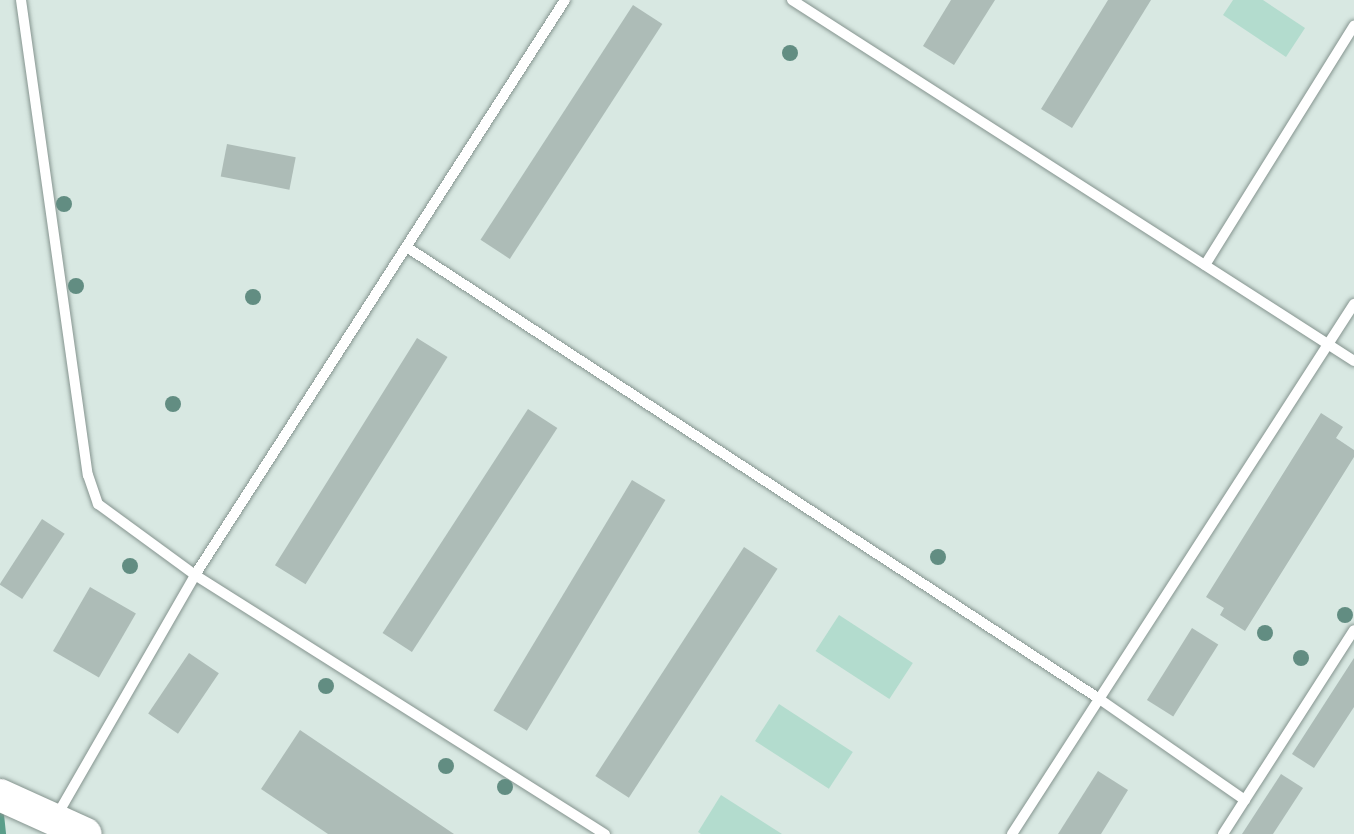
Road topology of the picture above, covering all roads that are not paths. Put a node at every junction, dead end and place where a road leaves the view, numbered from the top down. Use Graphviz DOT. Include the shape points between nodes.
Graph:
graph roads {
  1 [pos="20,0"];
  2 [pos="565,0"];
  3 [pos="792,0"];
  4 [pos="1354,26"];
  5 [pos="408,248"];
  6 [pos="1205,265"];
  7 [pos="1354,304"];
  8 [pos="1328,344"];
  9 [pos="1354,361"];
  10 [pos="195,575"];
  11 [pos="1354,630"];
  12 [pos="1098,698"];
  13 [pos="1245,800"];
  14 [pos="28,806"];
  15 [pos="86,834"];
  16 [pos="605,834"];
  17 [pos="1012,834"];
  18 [pos="1223,834"];
  1 -- 10 [label="lane" via="88,475 98,504"];
  2 -- 5 [label="lane"];
  3 -- 6 [label="lane"];
  4 -- 6 [label="lane"];
  5 -- 10 [label="lane"];
  5 -- 12 [label="lane"];
  6 -- 8 [label="lane"];
  7 -- 8 [label="lane"];
  8 -- 9 [label="lane"];
  8 -- 12 [label="lane"];
  10 -- 14 [label="lane"];
  10 -- 16 [label="lane"];
  11 -- 13 [label="lane"];
  12 -- 13 [label="lane"];
  12 -- 17 [label="lane"];
  13 -- 18 [label="lane"];
  14 -- 15 [label="main road"];
}
